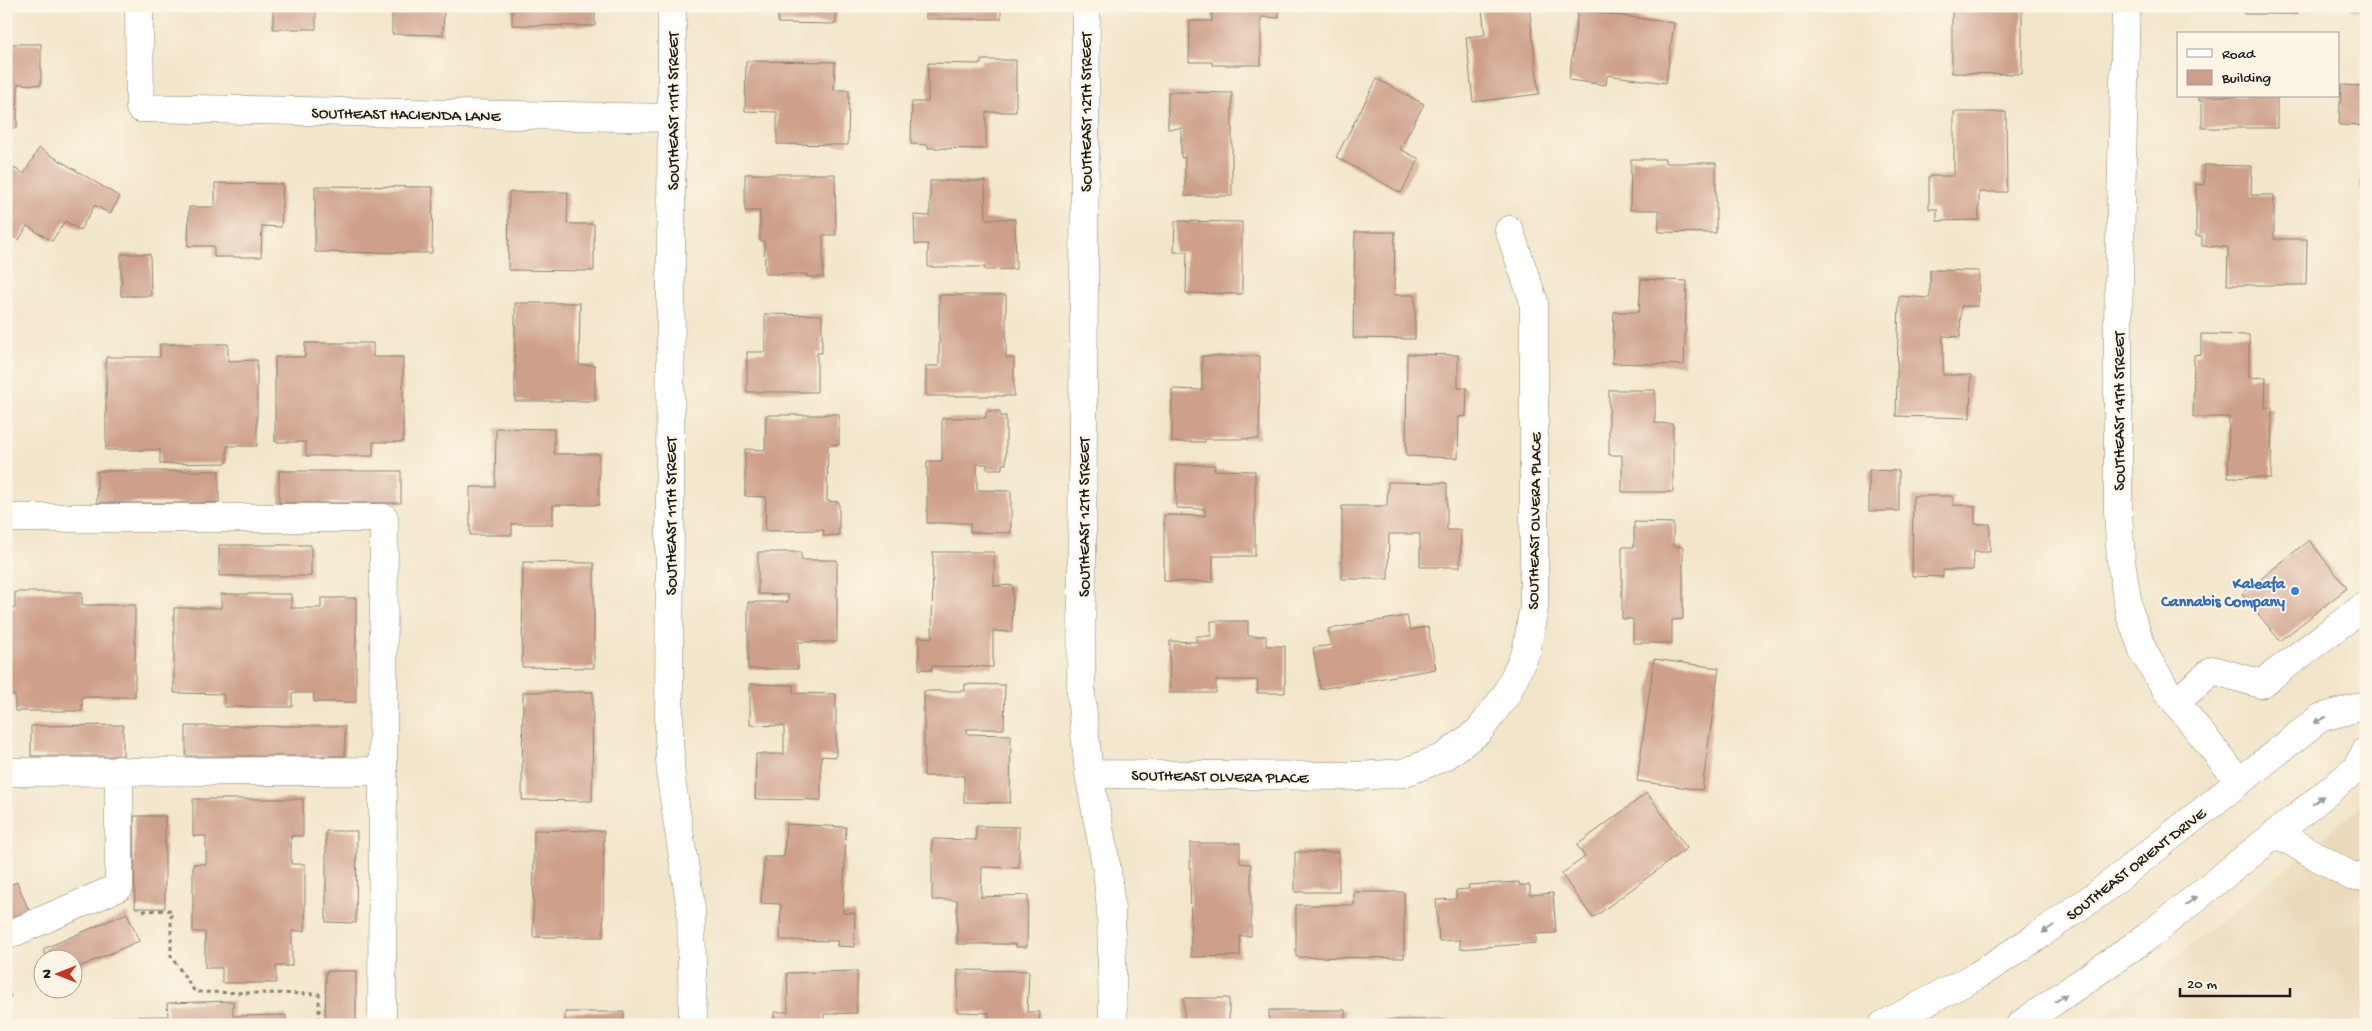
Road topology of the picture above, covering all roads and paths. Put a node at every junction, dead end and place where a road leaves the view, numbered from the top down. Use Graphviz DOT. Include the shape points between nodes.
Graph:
graph roads {
  1 [pos="139,6"];
  2 [pos="672,6"];
  3 [pos="1086,6"];
  4 [pos="2126,6"];
  5 [pos="672,118"];
  6 [pos="1509,230"];
  7 [pos="6,518"];
  8 [pos="2366,604"];
  9 [pos="2176,702"];
  10 [pos="2366,705"];
  11 [pos="2366,751"];
  12 [pos="119,770"];
  13 [pos="383,771"];
  14 [pos="6,772"];
  15 [pos="1089,774"];
  16 [pos="2239,782"];
  17 [pos="2276,833"];
  18 [pos="2366,876"];
  19 [pos="119,887"];
  20 [pos="6,936"];
  21 [pos="1895,1022"];
  22 [pos="319,1025"];
  23 [pos="382,1025"];
  24 [pos="693,1025"];
  25 [pos="1113,1025"];
  26 [pos="2020,1025"];
  1 -- 5 [label="street, SOUTHEAST HACIENDA LANE" via="140,108"];
  2 -- 5 [label="street, SOUTHEAST 11TH STREET"];
  3 -- 15 [label="street, SOUTHEAST 12TH STREET" via="1081,695"];
  4 -- 9 [label="street, SOUTHEAST 14TH STREET" via="2118,322 2121,561 2129,611 2144,653"];
  5 -- 24 [label="street, SOUTHEAST 11TH STREET" via="669,735 671,779 691,909"];
  6 -- 15 [label="street, SOUTHEAST OLVERA PLACE" via="1534,302 1534,608 1526,652 1506,695 1479,731 1444,757 1403,773 1360,776"];
  7 -- 13 [label="street" via="384,518"];
  8 -- 9 [label="street" via="2261,684 2213,670"];
  9 -- 16 [label="street, SOUTHEAST 14TH STREET"];
  10 -- 16 [label="street, SOUTHEAST ORIENT DRIVE, one-way" via="2320,718"];
  17 -- 11 [label="street, one-way" via="2355,770"];
  12 -- 13 [label="street"];
  12 -- 14 [label="street"];
  12 -- 19 [label="street"];
  13 -- 23 [label="street"];
  15 -- 25 [label="street, SOUTHEAST 12TH STREET" via="1111,910"];
  16 -- 21 [label="street, SOUTHEAST ORIENT DRIVE, one-way" via="2099,893 2035,938"];
  17 -- 18 [label="street" via="2351,876"];
  26 -- 17 [label="street, one-way" via="2147,937"];
  19 -- 20 [label="street"];
  19 -- 22 [label="path" via="127,910 171,910 171,956 195,992 319,994"];
}
